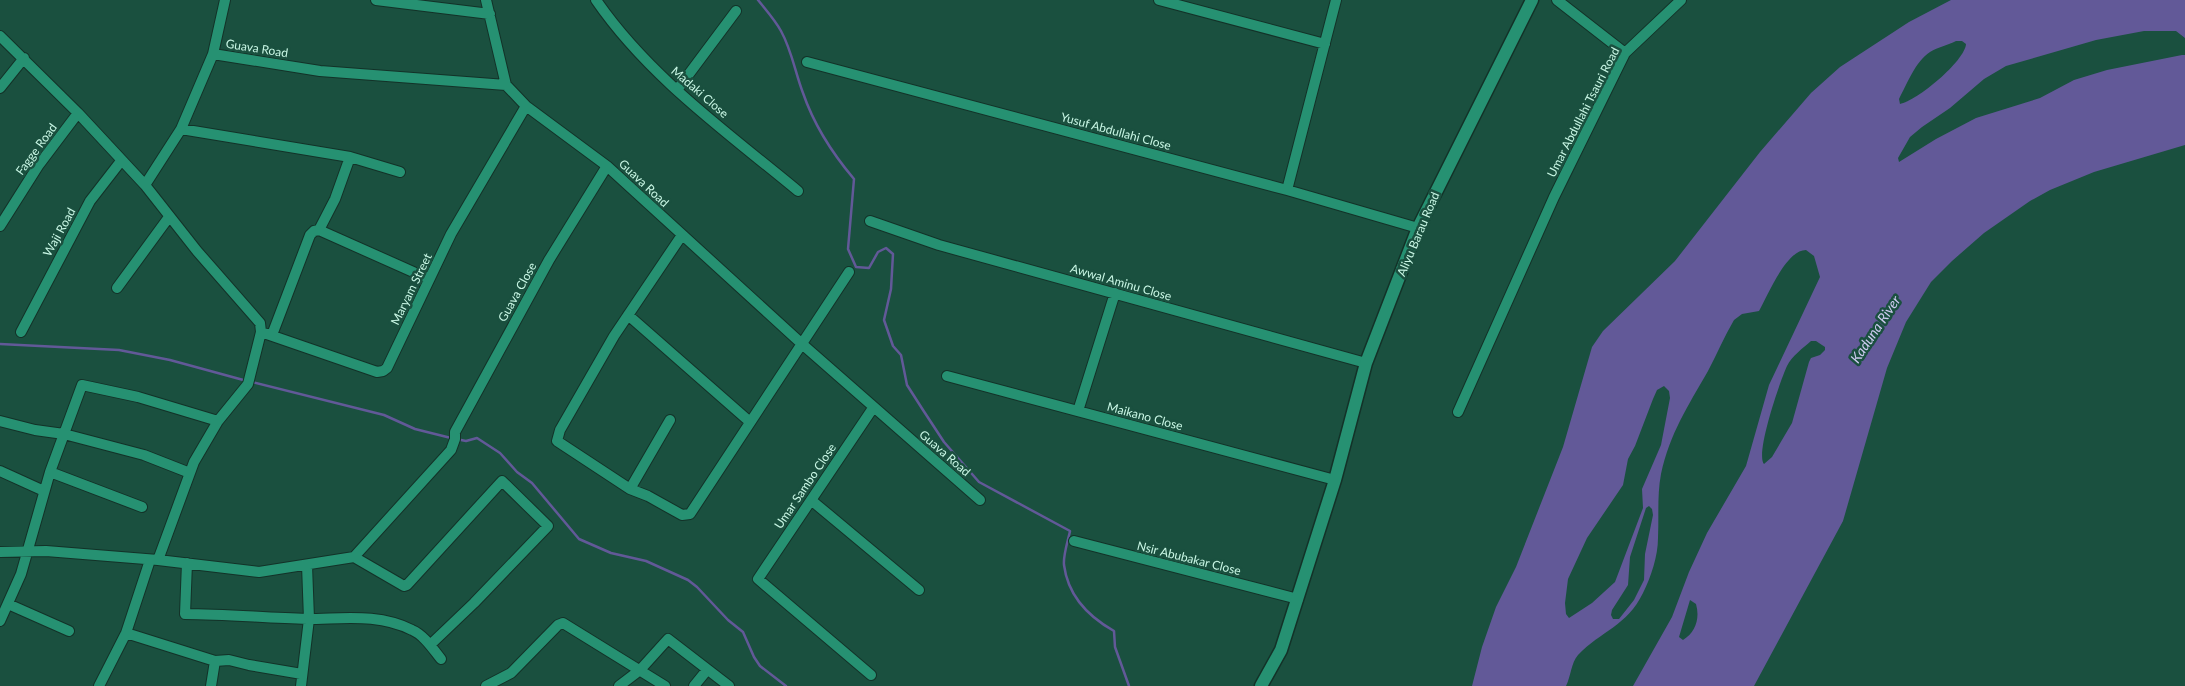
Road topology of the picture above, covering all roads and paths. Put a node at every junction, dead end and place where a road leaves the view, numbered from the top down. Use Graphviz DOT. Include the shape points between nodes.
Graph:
graph roads {
  1 [pos="225,0"];
  2 [pos="376,0"];
  3 [pos="486,0"];
  4 [pos="596,0"];
  5 [pos="1159,0"];
  6 [pos="1336,0"];
  7 [pos="1532,0"];
  8 [pos="1558,0"];
  9 [pos="1682,0"];
  10 [pos="736,11"];
  11 [pos="490,14"];
  12 [pos="0,36"];
  13 [pos="1325,44"];
  14 [pos="213,54"];
  15 [pos="1625,54"];
  16 [pos="24,58"];
  17 [pos="807,62"];
  18 [pos="506,85"];
  19 [pos="0,88"];
  20 [pos="677,90"];
  21 [pos="526,106"];
  22 [pos="78,113"];
  23 [pos="181,128"];
  24 [pos="350,157"];
  25 [pos="121,161"];
  26 [pos="607,166"];
  27 [pos="400,172"];
  28 [pos="144,185"];
  29 [pos="1287,190"];
  30 [pos="798,191"];
  31 [pos="169,216"];
  32 [pos="870,221"];
  33 [pos="0,226"];
  34 [pos="1418,228"];
  35 [pos="319,230"];
  36 [pos="682,235"];
  37 [pos="850,272"];
  38 [pos="429,279"];
  39 [pos="117,288"];
  40 [pos="1115,293"];
  41 [pos="628,316"];
  42 [pos="21,332"];
  43 [pos="261,332"];
  44 [pos="272,335"];
  45 [pos="802,344"];
  46 [pos="1366,363"];
  47 [pos="947,376"];
  48 [pos="874,408"];
  49 [pos="1078,411"];
  50 [pos="1458,412"];
  51 [pos="670,420"];
  52 [pos="0,421"];
  53 [pos="218,421"];
  54 [pos="750,422"];
  55 [pos="64,434"];
  56 [pos="0,471"];
  57 [pos="50,472"];
  58 [pos="190,474"];
  59 [pos="1335,480"];
  60 [pos="630,489"];
  61 [pos="44,491"];
  62 [pos="811,500"];
  63 [pos="980,500"];
  64 [pos="142,507"];
  65 [pos="1074,541"];
  66 [pos="26,550"];
  67 [pos="0,552"];
  68 [pos="354,557"];
  69 [pos="154,560"];
  70 [pos="187,564"];
  71 [pos="307,565"];
  72 [pos="919,590"];
  73 [pos="1298,599"];
  74 [pos="8,604"];
  75 [pos="309,619"];
  76 [pos="0,621"];
  77 [pos="69,631"];
  78 [pos="126,633"];
  79 [pos="430,646"];
  80 [pos="441,659"];
  81 [pos="215,661"];
  82 [pos="640,670"];
  83 [pos="707,670"];
  84 [pos="302,674"];
  85 [pos="871,675"];
  86 [pos="99,686"];
  87 [pos="211,686"];
  88 [pos="301,686"];
  89 [pos="486,686"];
  90 [pos="619,686"];
  91 [pos="665,686"];
  92 [pos="694,686"];
  93 [pos="729,686"];
  94 [pos="1261,686"];
  1 -- 14 [label="street"];
  2 -- 11 [label="street"];
  3 -- 11 [label="street"];
  4 -- 20 [label="street, Madaki Close" via="638,52"];
  5 -- 13 [label="street"];
  6 -- 13 [label="street"];
  7 -- 34 [label="street, Aliyu Barau Road"];
  8 -- 15 [label="street"];
  9 -- 15 [label="street, Umar Abdullahi Tsauri Road"];
  10 -- 20 [label="street"];
  11 -- 18 [label="street"];
  12 -- 16 [label="street"];
  13 -- 29 [label="street"];
  14 -- 18 [label="street, Guava Road" via="320,71"];
  14 -- 23 [label="street"];
  15 -- 50 [label="street, Umar Abdullahi Tsauri Road" via="1554,197"];
  16 -- 19 [label="street"];
  16 -- 22 [label="street"];
  17 -- 29 [label="street, Yusuf Abdullahi Close"];
  18 -- 21 [label="street, Guava Road"];
  20 -- 30 [label="street, Madaki Close"];
  21 -- 26 [label="street, Guava Road"];
  21 -- 38 [label="street, Maryam Street" via="451,234"];
  22 -- 25 [label="street"];
  22 -- 33 [label="street, Fagge Road" via="38,166"];
  23 -- 24 [label="street"];
  23 -- 28 [label="street"];
  24 -- 27 [label="street"];
  24 -- 35 [label="street" via="335,199"];
  25 -- 28 [label="street"];
  25 -- 42 [label="street, Waji Road" via="90,201"];
  26 -- 36 [label="street, Guava Road"];
  26 -- 68 [label="street, Guava Close" via="549,260 455,432 451,450"];
  28 -- 31 [label="street"];
  29 -- 34 [label="street, Yusuf Abdullahi Close"];
  31 -- 39 [label="street"];
  31 -- 43 [label="street" via="260,323"];
  32 -- 40 [label="street, Awwal Aminu Close" via="939,245"];
  34 -- 46 [label="street, Aliyu Barau Road"];
  35 -- 38 [label="street"];
  35 -- 44 [label="street" via="310,235"];
  36 -- 41 [label="street"];
  36 -- 45 [label="street, Guava Road"];
  37 -- 45 [label="street"];
  38 -- 44 [label="street, Maryam Street" via="383,371 377,372"];
  40 -- 46 [label="street, Awwal Aminu Close"];
  40 -- 49 [label="street"];
  41 -- 54 [label="street"];
  41 -- 60 [label="street" via="560,430 557,441"];
  43 -- 44 [label="street, Maryam Street"];
  43 -- 53 [label="street" via="249,380"];
  45 -- 48 [label="street, Guava Road"];
  45 -- 54 [label="street"];
  46 -- 59 [label="street, Aliyu Barau Road"];
  47 -- 49 [label="street, Maikano Close"];
  48 -- 62 [label="street, Umar Sambo Close"];
  48 -- 63 [label="street, Guava Road"];
  49 -- 59 [label="street, Maikano Close"];
  51 -- 60 [label="street"];
  52 -- 55 [label="street"];
  53 -- 55 [label="street" via="82,384"];
  53 -- 58 [label="street"];
  54 -- 60 [label="street" via="690,514 682,515"];
  55 -- 57 [label="street"];
  55 -- 58 [label="street" via="144,455"];
  56 -- 61 [label="street"];
  57 -- 61 [label="street"];
  57 -- 64 [label="street"];
  58 -- 69 [label="street"];
  59 -- 73 [label="street, Aliyu Barau Road"];
  61 -- 66 [label="street"];
  62 -- 72 [label="street"];
  62 -- 85 [label="street, Umar Sambo Close" via="758,579"];
  65 -- 73 [label="street, Nsir Abubakar Close"];
  66 -- 67 [label="street"];
  66 -- 69 [label="street"];
  66 -- 74 [label="street"];
  68 -- 71 [label="street"];
  68 -- 79 [label="street" via="407,586 502,482 548,526"];
  69 -- 70 [label="street"];
  69 -- 78 [label="street"];
  70 -- 71 [label="street" via="259,572"];
  70 -- 75 [label="street" via="185,614"];
  71 -- 75 [label="street"];
  73 -- 94 [label="street, Aliyu Barau Road" via="1281,650"];
  74 -- 76 [label="street"];
  74 -- 77 [label="street"];
  75 -- 79 [label="street" via="355,617 390,622 414,630"];
  75 -- 84 [label="street"];
  78 -- 81 [label="street"];
  78 -- 86 [label="street"];
  79 -- 80 [label="street"];
  81 -- 84 [label="street" via="229,660"];
  81 -- 87 [label="street"];
  82 -- 83 [label="street" via="668,640"];
  82 -- 89 [label="street" via="564,623 558,625 511,673"];
  82 -- 90 [label="street"];
  82 -- 91 [label="street"];
  83 -- 92 [label="street"];
  83 -- 93 [label="street"];
  84 -- 88 [label="street"];
}
